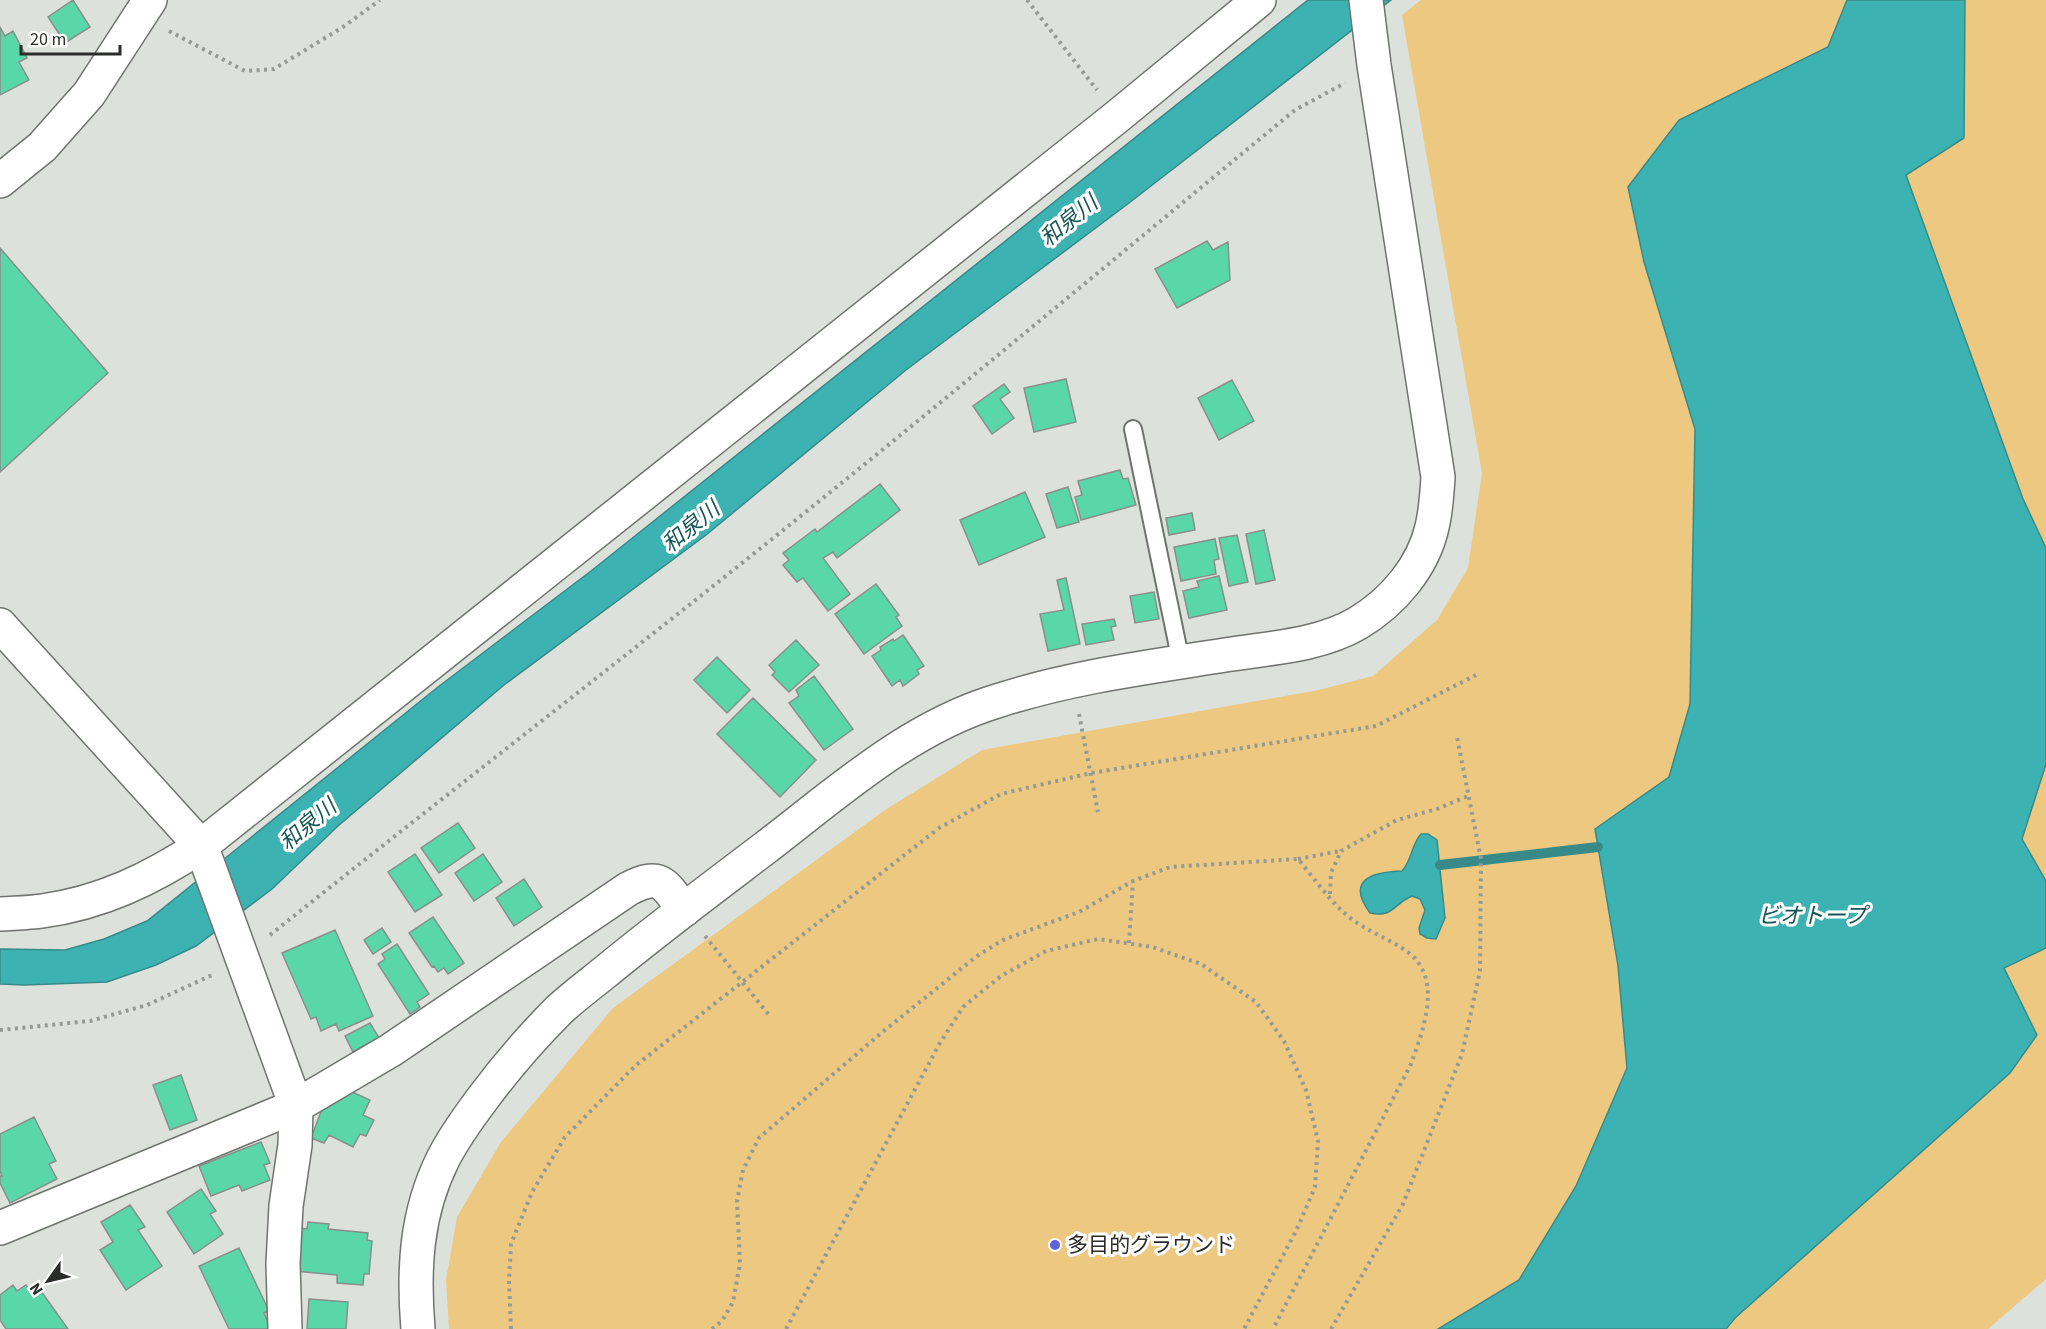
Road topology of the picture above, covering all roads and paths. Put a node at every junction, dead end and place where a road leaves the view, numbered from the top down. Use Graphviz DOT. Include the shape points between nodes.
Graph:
graph roads {
  1 [pos="380,0"];
  2 [pos="1028,0"];
  3 [pos="1259,0"];
  4 [pos="1365,0"];
  5 [pos="145,8"];
  6 [pos="1346,82"];
  7 [pos="1118,116"];
  8 [pos="0,181"];
  9 [pos="1133,429"];
  10 [pos="0,625"];
  11 [pos="1181,662"];
  12 [pos="1476,675"];
  13 [pos="1073,681"];
  14 [pos="1457,737"];
  15 [pos="1091,773"];
  16 [pos="1468,796"];
  17 [pos="1098,812"];
  18 [pos="1341,851"];
  19 [pos="203,852"];
  20 [pos="1298,859"];
  21 [pos="1133,881"];
  22 [pos="1330,896"];
  23 [pos="684,910"];
  24 [pos="0,914"];
  25 [pos="1130,943"];
  26 [pos="241,952"];
  27 [pos="743,982"];
  28 [pos="769,1015"];
  29 [pos="0,1030"];
  30 [pos="296,1106"];
  31 [pos="0,1228"];
  32 [pos="285,1329"];
  33 [pos="418,1329"];
  34 [pos="512,1329"];
  35 [pos="712,1329"];
  36 [pos="786,1329"];
  37 [pos="1244,1329"];
  38 [pos="1273,1329"];
  39 [pos="1331,1329"];
  1 -- 5 [label="path" via="274,69 245,71"];
  2 -- 7 [label="path"];
  3 -- 7 [label="street"];
  4 -- 11 [label="street" via="1438,477 1431,532 1400,590 1381,608 1340,633"];
  5 -- 8 [label="street" via="89,94 42,147"];
  6 -- 26 [label="path" via="1295,110 715,585"];
  7 -- 19 [label="street"];
  9 -- 11 [label="lane"];
  10 -- 19 [label="street"];
  11 -- 13 [label="street"];
  12 -- 15 [label="path" via="1376,726"];
  13 -- 15 [label="path"];
  13 -- 23 [label="street" via="993,702 944,722 890,752"];
  14 -- 16 [label="path"];
  15 -- 17 [label="path"];
  15 -- 27 [label="path" via="1001,794 939,828"];
  16 -- 18 [label="path" via="1397,820"];
  16 -- 39 [label="path" via="1481,859 1480,971 1462,1054 1403,1204"];
  18 -- 20 [label="path"];
  18 -- 22 [label="path" via="1331,873"];
  19 -- 24 [label="street" via="92,900 41,911"];
  19 -- 26 [label="street"];
  20 -- 21 [label="path" via="1170,867"];
  20 -- 22 [label="path"];
  21 -- 25 [label="path"];
  21 -- 35 [label="path" via="1079,912 1003,940 977,956 759,1138 743,1170 737,1201 740,1263 733,1302"];
  22 -- 38 [label="path" via="1353,920 1418,962 1429,992 1411,1064"];
  23 -- 27 [label="path"];
  23 -- 30 [label="street" via="660,882 636,885 392,1050"];
  23 -- 33 [label="street" via="560,1010 501,1073 461,1127 443,1160 420,1221 415,1274"];
  25 -- 36 [label="path" via="1098,939 1046,951 1001,976 963,1007"];
  25 -- 37 [label="path" via="1152,946 1201,964 1256,1002 1284,1041 1306,1090 1318,1141 1315,1187"];
  26 -- 29 [label="path" via="212,975 147,1005 90,1021"];
  26 -- 30 [label="street"];
  27 -- 28 [label="path"];
  27 -- 34 [label="path" via="635,1066 565,1137 532,1192 511,1244"];
  30 -- 31 [label="street"];
  30 -- 32 [label="street" via="283,1264"];
}
